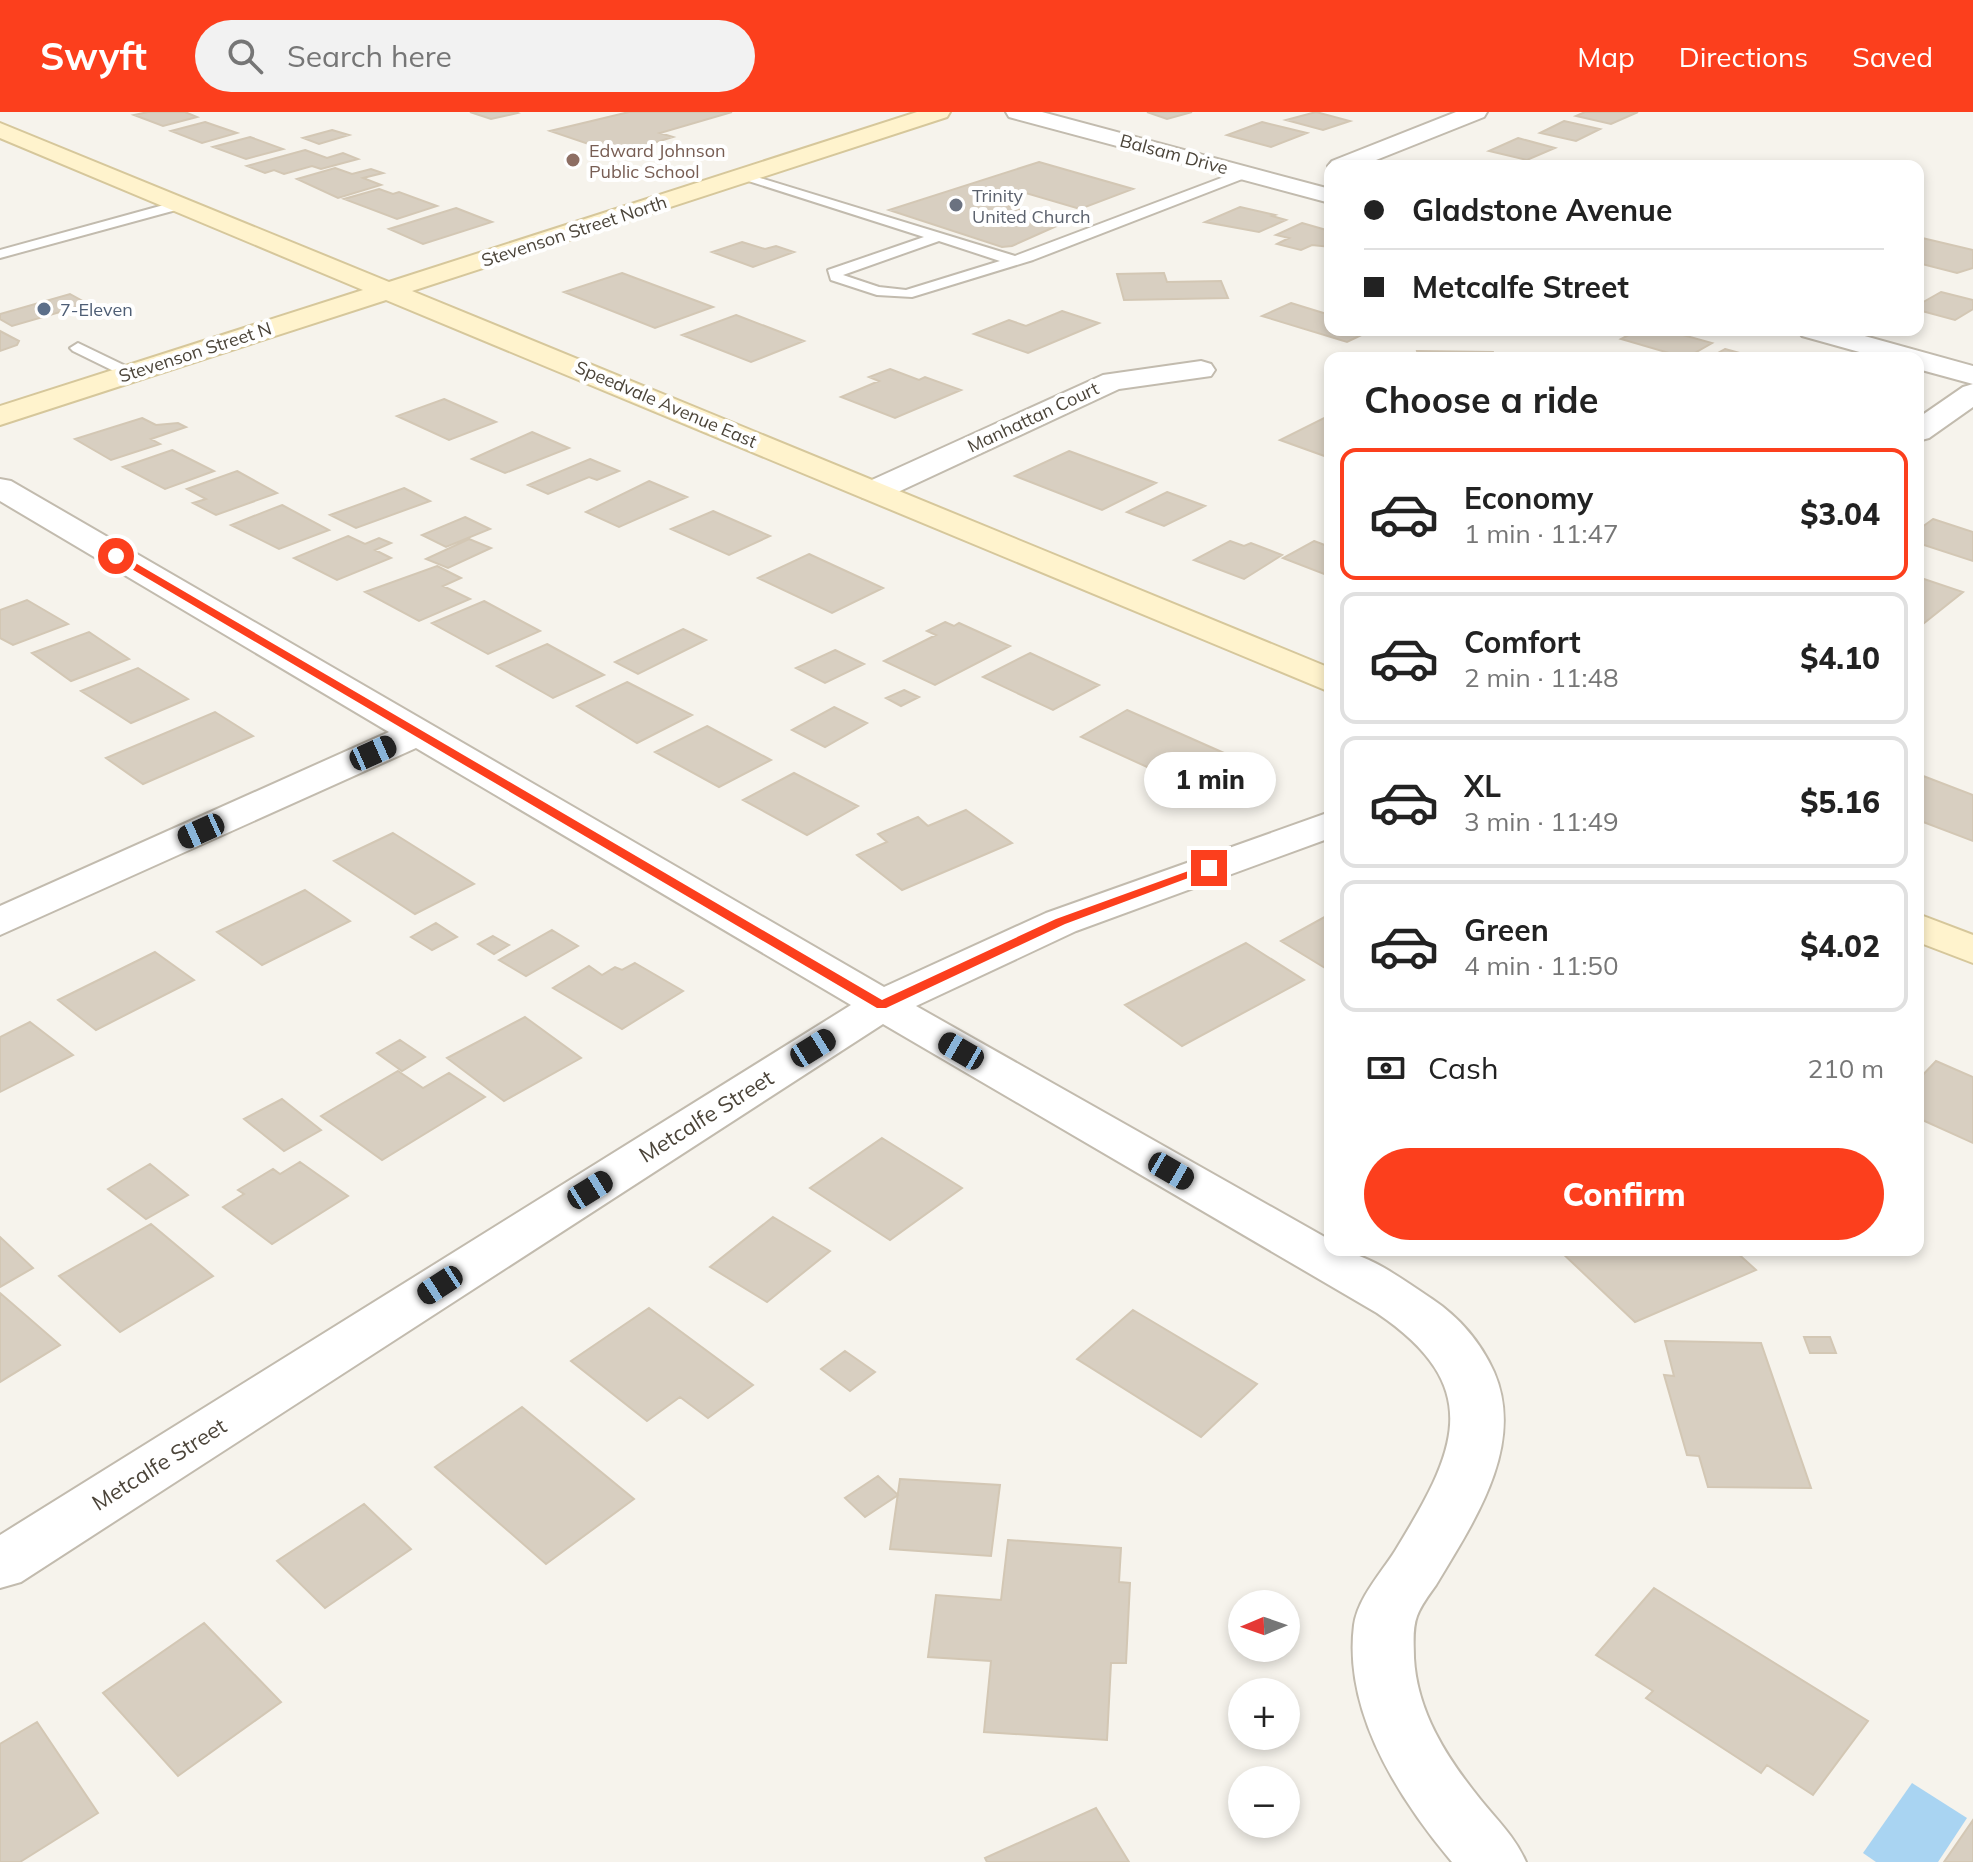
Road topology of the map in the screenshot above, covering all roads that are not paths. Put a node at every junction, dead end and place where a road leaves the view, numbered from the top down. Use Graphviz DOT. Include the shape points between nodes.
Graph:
graph roads {
  1 [pos="939,112"];
  2 [pos="1017,112"];
  3 [pos="1476,112"];
  4 [pos="0,130"];
  5 [pos="1355,160"];
  6 [pos="1324,172"];
  7 [pos="1245,173"];
  8 [pos="742,177"];
  9 [pos="1291,185"];
  10 [pos="1324,194"];
  11 [pos="182,204"];
  12 [pos="939,237"];
  13 [pos="0,254"];
  14 [pos="1015,261"];
  15 [pos="391,289"];
  16 [pos="1833,336"];
  17 [pos="78,348"];
  18 [pos="1890,352"];
  19 [pos="1924,361"];
  20 [pos="1201,370"];
  21 [pos="131,374"];
  22 [pos="1973,375"];
  23 [pos="1973,393"];
  24 [pos="0,416"];
  25 [pos="1924,428"];
  26 [pos="0,488"];
  27 [pos="874,491"];
  28 [pos="1324,678"];
  29 [pos="418,733"];
  30 [pos="1324,826"];
  31 [pos="0,922"];
  32 [pos="1924,930"];
  33 [pos="1973,950"];
  34 [pos="882,1005"];
  35 [pos="0,1565"];
  36 [pos="1493,1862"];
  1 -- 8 [label="main road, Stevenson Street North"];
  2 -- 7 [label="street, Balsam Drive"];
  3 -- 5 [label="street"];
  4 -- 11 [label="main road, Speedvale Avenue East"];
  6 -- 9 [label="street"];
  7 -- 9 [label="street, Balsam Drive"];
  7 -- 14 [label="lane"];
  8 -- 12 [label="lane"];
  8 -- 15 [label="main road, Stevenson Street North"];
  9 -- 10 [label="street, Balsam Drive"];
  11 -- 13 [label="lane"];
  11 -- 15 [label="main road, Speedvale Avenue East"];
  12 -- 14 [label="lane"];
  12 -- 14 [label="lane" via="835,270 836,277 877,291 907,294"];
  15 -- 21 [label="main road, Stevenson Street N"];
  15 -- 27 [label="main road, Speedvale Avenue East"];
  16 -- 18 [label="street"];
  17 -- 21 [label="lane"];
  19 -- 22 [label="street"];
  20 -- 27 [label="street, Manhattan Court" via="1113,381"];
  21 -- 24 [label="main road, Stevenson Street N"];
  23 -- 25 [label="street"];
  26 -- 29 [label="street"];
  27 -- 28 [label="main road, Speedvale Avenue East"];
  29 -- 31 [label="street"];
  29 -- 34 [label="street"];
  30 -- 34 [label="street, Metcalfe Street" via="1061,922"];
  32 -- 33 [label="main road"];
  34 -- 35 [label="street, Metcalfe Street"];
  34 -- 36 [label="street" via="1395,1300 1439,1332 1462,1362 1478,1394 1477,1445 1461,1486 1384,1623 1384,1680 1402,1737 1444,1806"];
}
